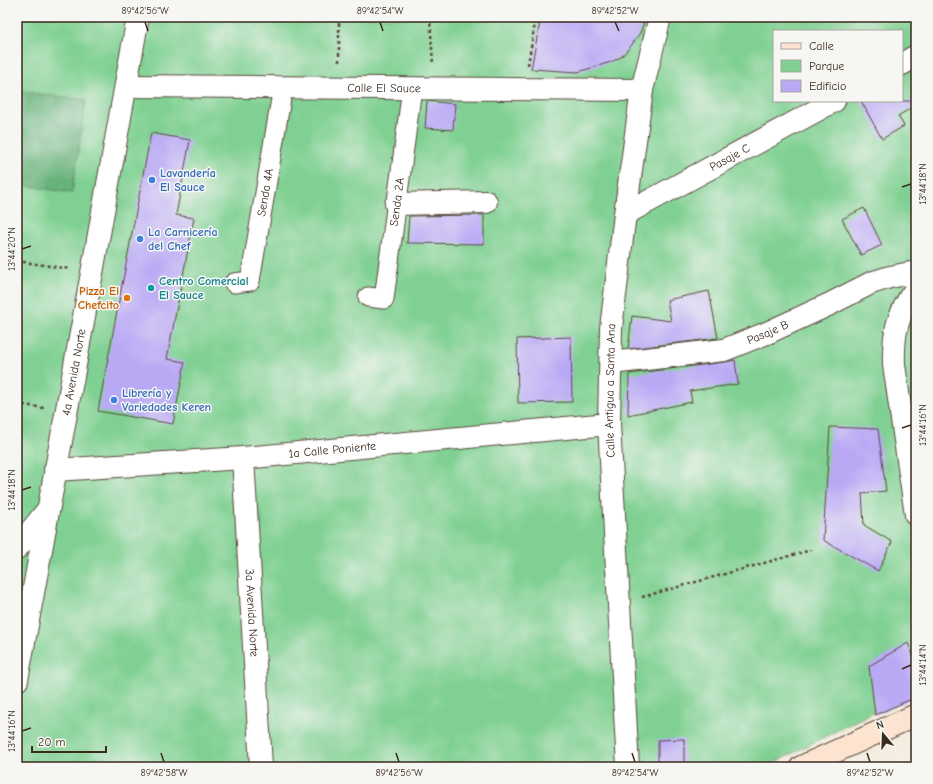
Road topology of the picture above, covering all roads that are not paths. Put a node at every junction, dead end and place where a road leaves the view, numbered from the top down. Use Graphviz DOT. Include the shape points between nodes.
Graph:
graph roads {
  1 [pos="138,17"];
  2 [pos="660,17"];
  3 [pos="916,56"];
  4 [pos="903,63"];
  5 [pos="126,86"];
  6 [pos="284,87"];
  7 [pos="412,88"];
  8 [pos="642,90"];
  9 [pos="832,102"];
  10 [pos="486,202"];
  11 [pos="396,204"];
  12 [pos="625,214"];
  13 [pos="916,272"];
  14 [pos="234,283"];
  15 [pos="916,288"];
  16 [pos="368,297"];
  17 [pos="610,363"];
  18 [pos="609,424"];
  19 [pos="243,458"];
  20 [pos="55,470"];
  21 [pos="914,487"];
  22 [pos="48,510"];
  23 [pos="916,515"];
  24 [pos="17,548"];
  25 [pos="17,680"];
  26 [pos="916,715"];
  27 [pos="261,767"];
  28 [pos="628,767"];
  29 [pos="801,767"];
  1 -- 5 [label="street, 4a Avenida Norte"];
  2 -- 8 [label="street, Calle Antigua a Santa Ana"];
  3 -- 4 [label="street"];
  5 -- 6 [label="street, Calle El Sauce"];
  5 -- 20 [label="street, 4a Avenida Norte"];
  6 -- 7 [label="street, Calle El Sauce"];
  6 -- 14 [label="street, Senda 4A" via="250,280"];
  7 -- 8 [label="street, Calle El Sauce"];
  7 -- 11 [label="street, Senda 2A"];
  8 -- 12 [label="street, Calle Antigua a Santa Ana"];
  9 -- 12 [label="street, Pasaje C"];
  10 -- 11 [label="street"];
  11 -- 16 [label="street, Senda 2A" via="384,299"];
  12 -- 17 [label="street, Calle Antigua a Santa Ana" via="611,328"];
  13 -- 17 [label="street, Pasaje B" via="871,283 774,330 724,350"];
  15 -- 21 [label="street" via="901,312 894,350 894,365"];
  17 -- 18 [label="street, Calle Antigua a Santa Ana"];
  18 -- 19 [label="street, 1a Calle Poniente"];
  18 -- 28 [label="street, Calle Antigua a Santa Ana"];
  19 -- 20 [label="street, 1a Calle Poniente"];
  19 -- 27 [label="street, 3a Avenida Norte"];
  20 -- 22 [label="street, 4a Avenida Norte"];
  21 -- 23 [label="street"];
  22 -- 24 [label="street"];
  22 -- 25 [label="street, 4a Avenida Norte"];
  26 -- 29 [label="main road"];
}
